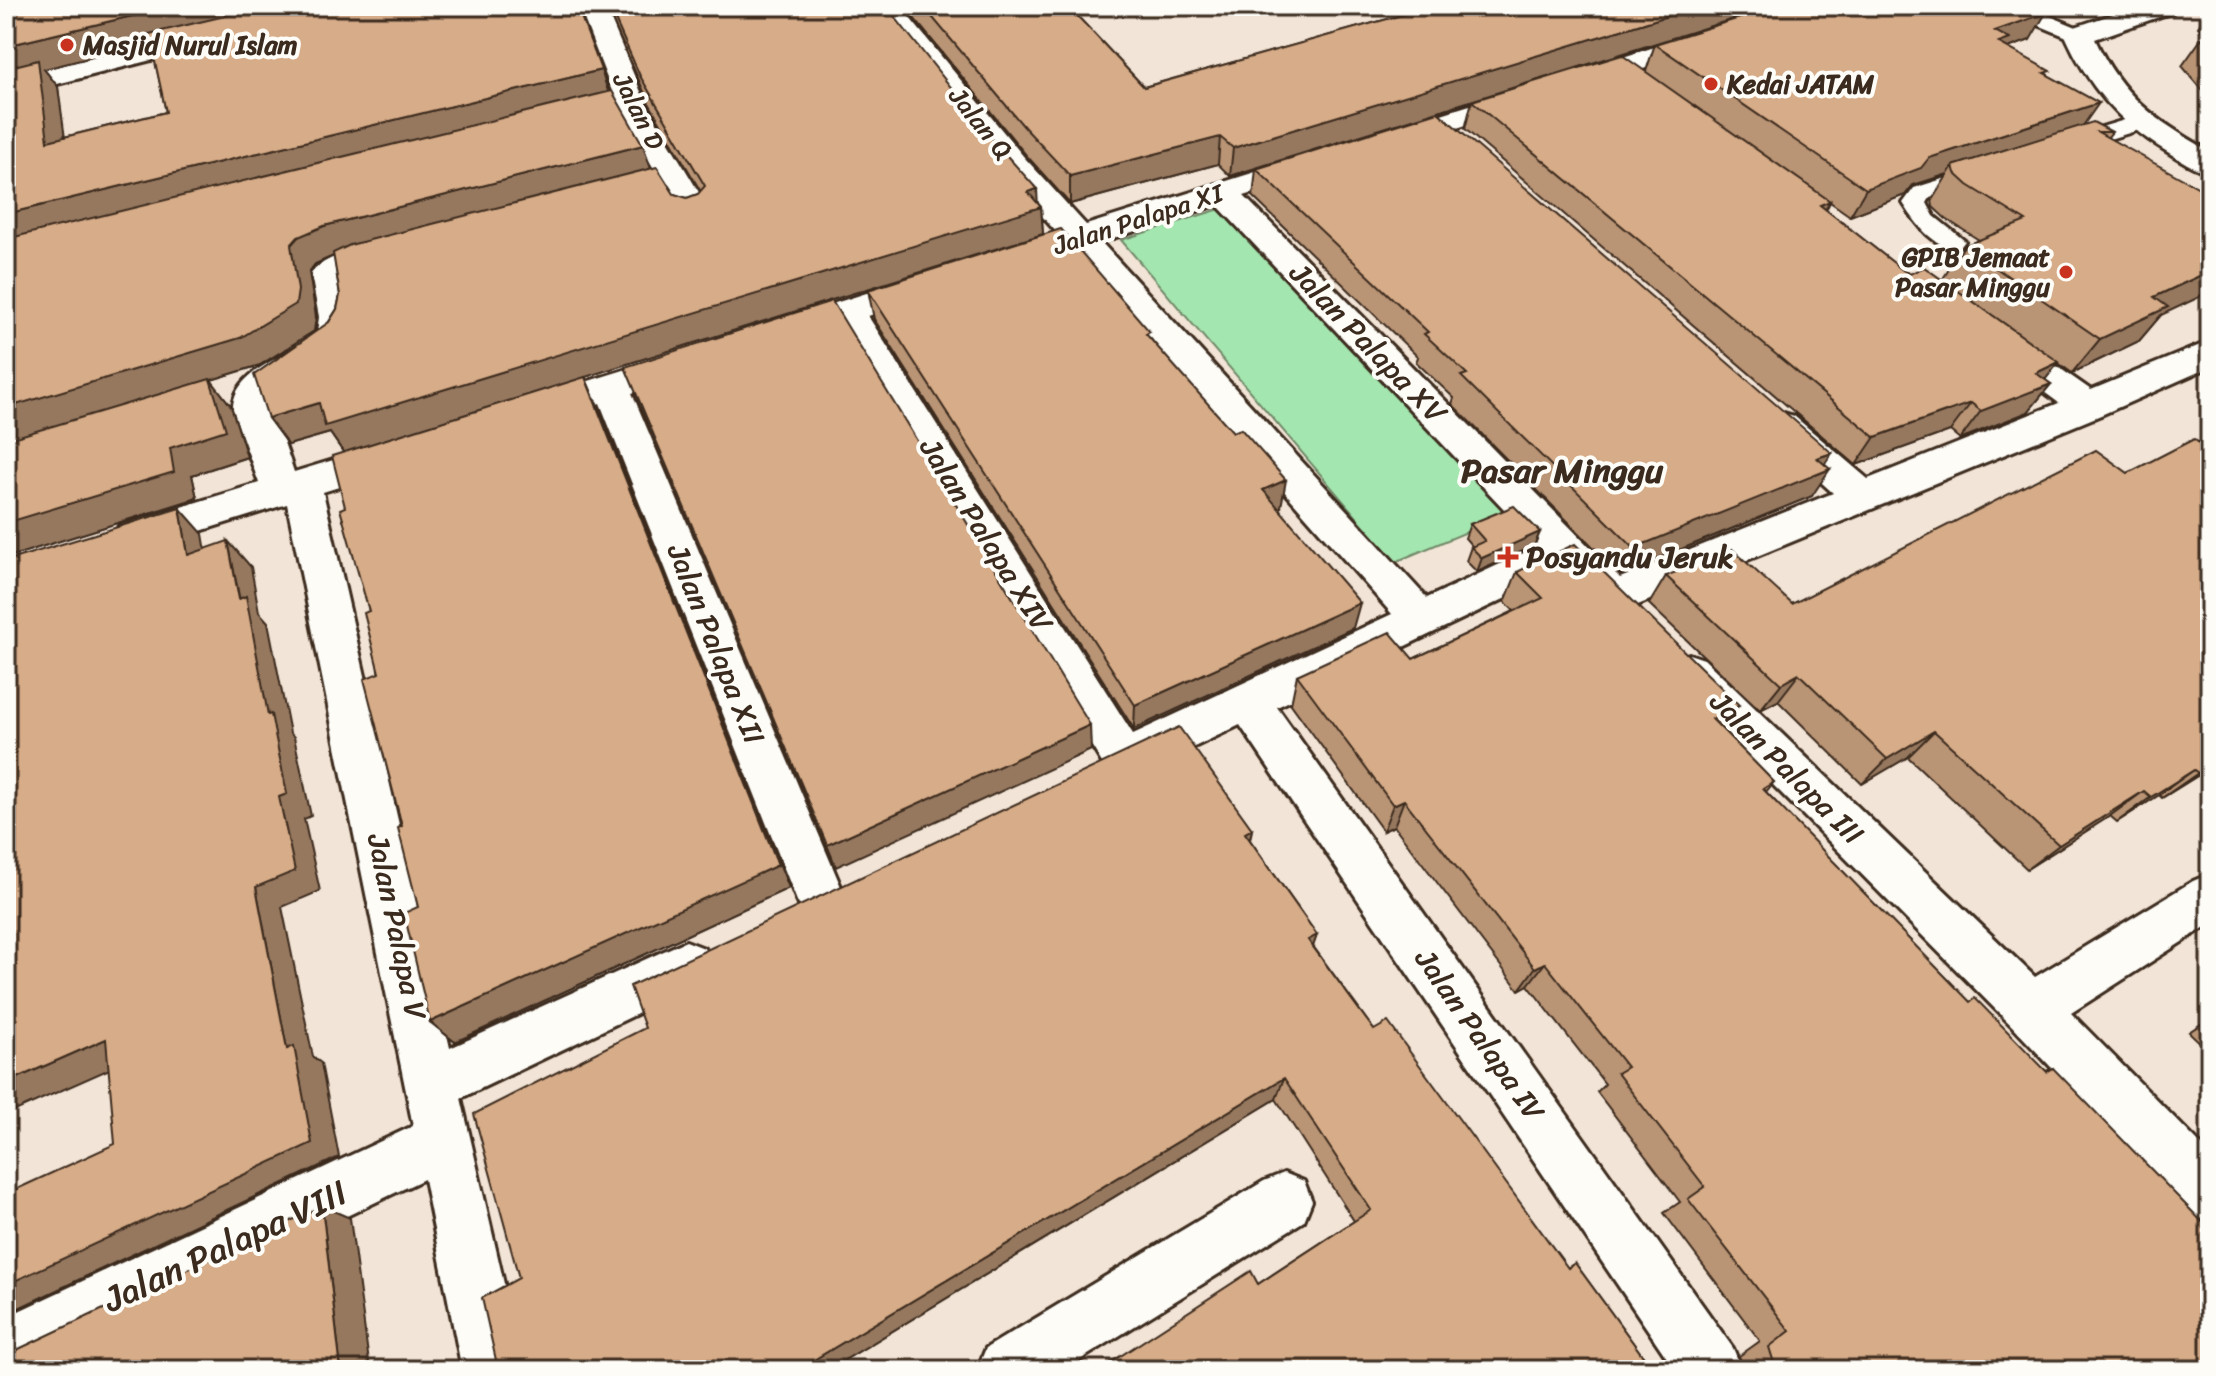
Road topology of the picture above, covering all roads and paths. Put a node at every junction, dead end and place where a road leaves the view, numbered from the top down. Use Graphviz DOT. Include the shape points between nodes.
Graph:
graph roads {
  1 [pos="592,6"];
  2 [pos="886,6"];
  3 [pos="1813,6"];
  4 [pos="2009,6"];
  5 [pos="2163,6"];
  6 [pos="241,29"];
  7 [pos="2079,35"];
  8 [pos="6,88"];
  9 [pos="631,104"];
  10 [pos="2141,122"];
  11 [pos="1437,125"];
  12 [pos="543,126"];
  13 [pos="2049,151"];
  14 [pos="1468,152"];
  15 [pos="2210,164"];
  16 [pos="2004,166"];
  17 [pos="675,179"];
  18 [pos="1223,193"];
  19 [pos="572,205"];
  20 [pos="695,212"];
  21 [pos="1079,238"];
  22 [pos="1953,241"];
  23 [pos="426,244"];
  24 [pos="848,311"];
  25 [pos="1974,324"];
  26 [pos="2210,353"];
  27 [pos="266,379"];
  28 [pos="611,386"];
  29 [pos="220,393"];
  30 [pos="1756,403"];
  31 [pos="2088,406"];
  32 [pos="508,419"];
  33 [pos="420,447"];
  34 [pos="291,487"];
  35 [pos="1863,497"];
  36 [pos="98,549"];
  37 [pos="1567,551"];
  38 [pos="1613,598"];
  39 [pos="1421,619"];
  40 [pos="1248,701"];
  41 [pos="1124,759"];
  42 [pos="1080,780"];
  43 [pos="865,881"];
  44 [pos="2210,897"];
  45 [pos="822,901"];
  46 [pos="779,922"];
  47 [pos="721,949"];
  48 [pos="2031,1009"];
  49 [pos="431,1084"];
  50 [pos="443,1141"];
  51 [pos="2210,1194"];
  52 [pos="1284,1201"];
  53 [pos="6,1348"];
  54 [pos="493,1370"];
  55 [pos="1008,1370"];
  56 [pos="1711,1370"];
  1 -- 9 [label="street, Jalan D"];
  2 -- 21 [label="street, Jalan Q"];
  3 -- 11 [label="street, Jalan Palapa XI" via="1630,77"];
  4 -- 7 [label="lane"];
  5 -- 7 [label="street"];
  6 -- 8 [label="street"];
  7 -- 10 [label="street" via="2101,80"];
  9 -- 12 [label="street"];
  9 -- 17 [label="street, Jalan D"];
  10 -- 13 [label="lane"];
  10 -- 15 [label="street"];
  11 -- 14 [label="street"];
  11 -- 18 [label="street, Jalan Palapa XI"];
  16 -- 22 [label="lane" via="1917,197 1920,214"];
  17 -- 19 [label="street"];
  17 -- 20 [label="street, Jalan D"];
  18 -- 21 [label="street, Jalan Palapa XI"];
  18 -- 37 [label="street, Jalan Palapa XV"];
  21 -- 24 [label="street, Jalan Palapa XI"];
  21 -- 39 [label="street"];
  23 -- 27 [label="street" via="328,274 337,328 332,337"];
  24 -- 28 [label="street, Jalan Palapa XI"];
  24 -- 41 [label="street, Jalan Palapa XIV"];
  25 -- 31 [label="street"];
  26 -- 31 [label="street"];
  27 -- 29 [label="street"];
  27 -- 34 [label="street, Jalan Palapa V" via="251,399 252,411"];
  28 -- 32 [label="street, Jalan Palapa XI"];
  28 -- 45 [label="street, Jalan Palapa XII"];
  30 -- 35 [label="street"];
  31 -- 35 [label="street"];
  33 -- 34 [label="street"];
  34 -- 36 [label="street"];
  34 -- 49 [label="street, Jalan Palapa V"];
  35 -- 38 [label="street"];
  37 -- 38 [label="street, Jalan Palapa XV"];
  37 -- 39 [label="street"];
  38 -- 48 [label="street, Jalan Palapa III"];
  39 -- 40 [label="street"];
  40 -- 41 [label="street"];
  40 -- 56 [label="street, Jalan Palapa IV"];
  41 -- 42 [label="street"];
  43 -- 45 [label="street"];
  44 -- 48 [label="street"];
  45 -- 46 [label="street"];
  47 -- 49 [label="street"];
  48 -- 51 [label="street, Jalan Palapa III"];
  49 -- 50 [label="street, Jalan Palapa V"];
  50 -- 53 [label="street, Jalan Palapa VIII"];
  50 -- 54 [label="street, Jalan Palapa V"];
  52 -- 55 [label="street"];
}
